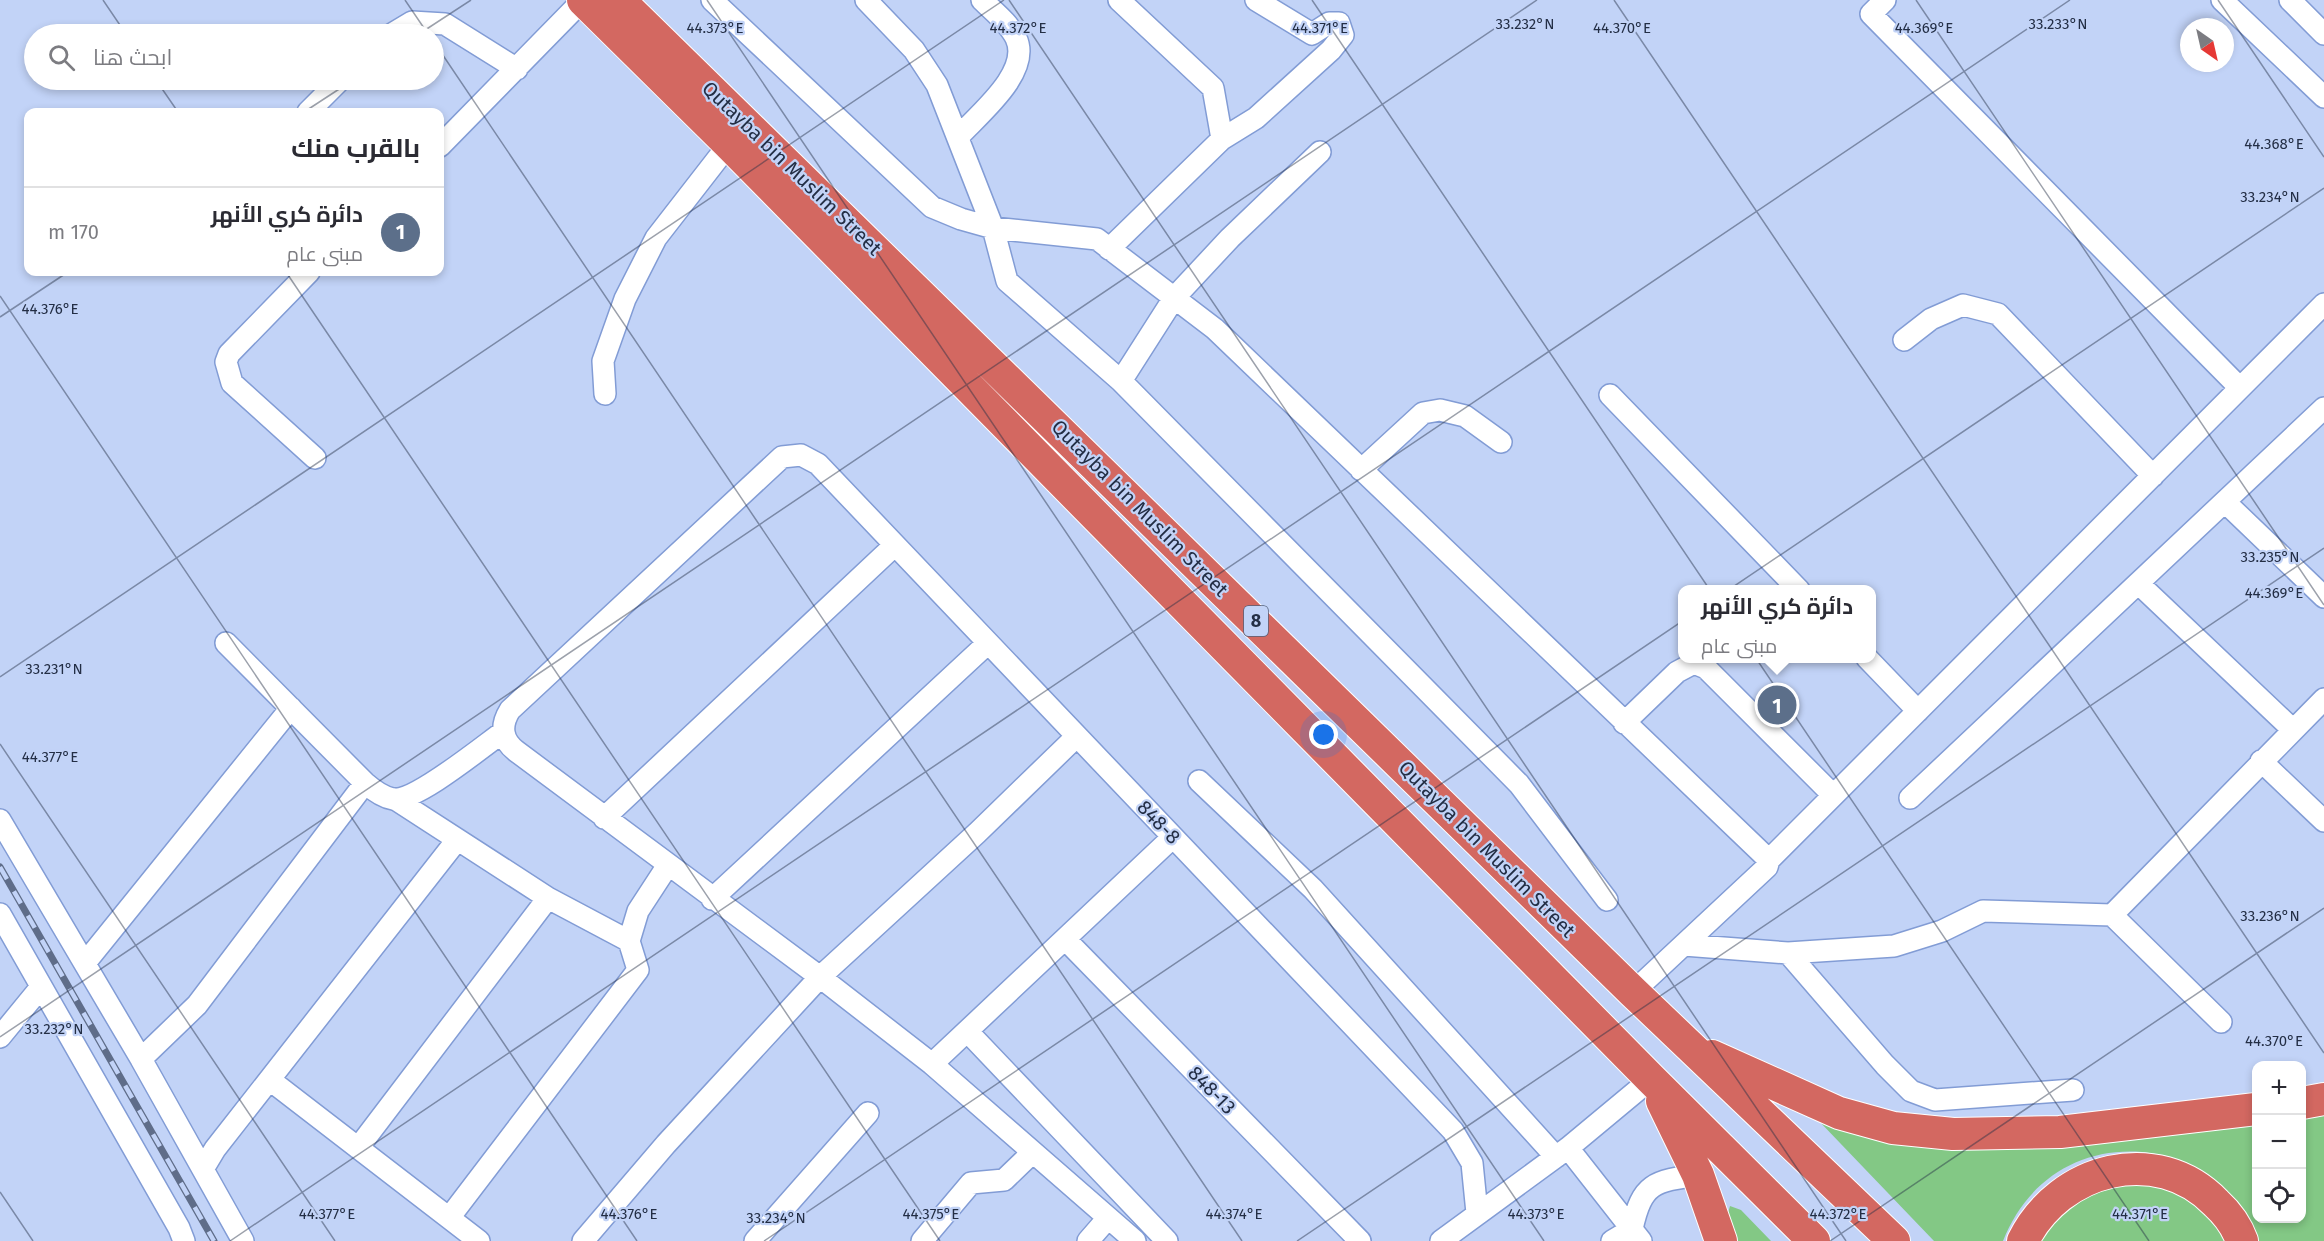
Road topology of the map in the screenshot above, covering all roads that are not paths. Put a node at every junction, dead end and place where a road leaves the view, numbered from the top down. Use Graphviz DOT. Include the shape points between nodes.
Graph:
graph roads {
  1 [pos="583,0"];
  2 [pos="619,0"];
  3 [pos="711,0"];
  4 [pos="866,0"];
  5 [pos="981,0"];
  6 [pos="1119,0"];
  7 [pos="1256,0"];
  8 [pos="1885,0"];
  9 [pos="2222,0"];
  10 [pos="2290,0"];
  11 [pos="409,24"];
  12 [pos="2324,34"];
  13 [pos="517,69"];
  14 [pos="330,90"];
  15 [pos="2324,97"];
  16 [pos="312,108"];
  17 [pos="957,137"];
  18 [pos="1222,139"];
  19 [pos="444,142"];
  20 [pos="729,144"];
  21 [pos="1320,152"];
  22 [pos="993,228"];
  23 [pos="1109,249"];
  24 [pos="305,276"];
  25 [pos="1174,298"];
  26 [pos="2324,304"];
  27 [pos="1904,340"];
  28 [pos="1121,381"];
  29 [pos="2240,388"];
  30 [pos="604,394"];
  31 [pos="1610,395"];
  32 [pos="2324,408"];
  33 [pos="1501,442"];
  34 [pos="315,458"];
  35 [pos="1361,470"];
  36 [pos="2153,476"];
  37 [pos="2225,502"];
  38 [pos="895,545"];
  39 [pos="2139,584"];
  40 [pos="1794,585"];
  41 [pos="2324,597"];
  42 [pos="226,643"];
  43 [pos="988,643"];
  44 [pos="1872,663"];
  45 [pos="2324,699"];
  46 [pos="291,708"];
  47 [pos="1918,711"];
  48 [pos="1624,723"];
  49 [pos="2292,729"];
  50 [pos="503,732"];
  51 [pos="1077,736"];
  52 [pos="2261,761"];
  53 [pos="1199,781"];
  54 [pos="365,783"];
  55 [pos="1833,795"];
  56 [pos="1910,798"];
  57 [pos="394,799"];
  58 [pos="604,818"];
  59 [pos="0,820"];
  60 [pos="2324,821"];
  61 [pos="1173,837"];
  62 [pos="457,840"];
  63 [pos="1769,860"];
  64 [pos="668,866"];
  65 [pos="548,898"];
  66 [pos="712,899"];
  67 [pos="1607,900"];
  68 [pos="0,914"];
  69 [pos="2112,915"];
  70 [pos="1065,939"];
  71 [pos="629,941"];
  72 [pos="1684,945"];
  73 [pos="1788,952"];
  74 [pos="85,963"];
  75 [pos="820,977"];
  76 [pos="41,987"];
  77 [pos="1633,992"];
  78 [pos="2221,1022"];
  79 [pos="967,1031"];
  80 [pos="0,1037"];
  81 [pos="1685,1042"];
  82 [pos="141,1059"];
  83 [pos="932,1064"];
  84 [pos="1651,1079"];
  85 [pos="270,1080"];
  86 [pos="2073,1090"];
  87 [pos="2324,1100"];
  88 [pos="2306,1102"];
  89 [pos="2252,1109"];
  90 [pos="868,1113"];
  91 [pos="358,1148"];
  92 [pos="1033,1152"];
  93 [pos="1562,1153"];
  94 [pos="203,1169"];
  95 [pos="1698,1175"];
  96 [pos="1477,1213"];
  97 [pos="449,1218"];
  98 [pos="1108,1218"];
  99 [pos="1637,1235"];
  100 [pos="184,1241"];
  101 [pos="243,1241"];
  102 [pos="479,1241"];
  103 [pos="583,1241"];
  104 [pos="755,1241"];
  105 [pos="922,1241"];
  106 [pos="1088,1241"];
  107 [pos="1135,1241"];
  108 [pos="1167,1241"];
  109 [pos="1360,1241"];
  110 [pos="1442,1241"];
  111 [pos="1612,1241"];
  112 [pos="1721,1241"];
  113 [pos="1814,1241"];
  114 [pos="1894,1241"];
  115 [pos="2024,1241"];
  116 [pos="2242,1241"];
  1 -- 13 [label="street"];
  1 -- 20 [label="highway, Qutayba bin Muslim Street / 8"];
  2 -- 77 [label="highway, Qutayba bin Muslim Street / 8"];
  3 -- 22 [label="street" via="932,207"];
  4 -- 17 [label="street" via="920,59 937,85"];
  5 -- 17 [label="street" via="1013,32 1019,59 1012,77"];
  6 -- 18 [label="street" via="1213,88"];
  7 -- 18 [label="street" via="1312,34 1329,23 1339,23 1343,35 1256,118"];
  8 -- 29 [label="street" via="1871,14"];
  9 -- 15 [label="street"];
  10 -- 12 [label="street"];
  11 -- 13 [label="street" via="445,24"];
  13 -- 19 [label="street"];
  14 -- 16 [label="street"];
  17 -- 22 [label="street"];
  18 -- 23 [label="street"];
  20 -- 30 [label="street" via="656,238 625,299 603,361"];
  20 -- 84 [label="highway, Qutayba bin Muslim Street / 8"];
  21 -- 25 [label="street"];
  22 -- 23 [label="street" via="1097,239"];
  22 -- 28 [label="street" via="1007,281"];
  23 -- 25 [label="street"];
  24 -- 34 [label="street" via="229,354 226,362 232,383"];
  25 -- 28 [label="street"];
  25 -- 35 [label="street" via="1215,329"];
  26 -- 29 [label="street"];
  27 -- 36 [label="street" via="1930,319 1964,305 1998,314"];
  28 -- 67 [label="street" via="1519,784"];
  29 -- 36 [label="street"];
  31 -- 40 [label="street"];
  32 -- 37 [label="street"];
  33 -- 35 [label="street" via="1465,416 1440,410 1423,413"];
  35 -- 48 [label="street"];
  36 -- 47 [label="street"];
  37 -- 39 [label="street"];
  37 -- 41 [label="street"];
  38 -- 43 [label="street, 848-8"];
  38 -- 50 [label="street, 848-8" via="818,464 801,455 782,457 510,710"];
  38 -- 58 [label="street"];
  39 -- 49 [label="street"];
  39 -- 56 [label="street"];
  42 -- 46 [label="street"];
  43 -- 51 [label="street, 848-8"];
  43 -- 66 [label="street"];
  44 -- 47 [label="street"];
  45 -- 49 [label="street"];
  46 -- 54 [label="street"];
  46 -- 74 [label="street"];
  47 -- 55 [label="street"];
  48 -- 55 [label="street" via="1677,672 1694,663 1706,668"];
  48 -- 63 [label="street"];
  49 -- 52 [label="street"];
  50 -- 57 [label="street" via="416,794"];
  50 -- 58 [label="street" via="516,752"];
  51 -- 61 [label="street, 848-8"];
  51 -- 75 [label="street"];
  52 -- 60 [label="street"];
  52 -- 69 [label="street"];
  53 -- 93 [label="street" via="1312,889"];
  54 -- 57 [label="street" via="378,794"];
  54 -- 82 [label="street" via="197,1005"];
  55 -- 63 [label="street"];
  57 -- 62 [label="street"];
  58 -- 64 [label="street"];
  59 -- 74 [label="street"];
  61 -- 70 [label="street"];
  61 -- 96 [label="street, 848-8" via="1461,1141 1472,1163"];
  62 -- 65 [label="street"];
  62 -- 85 [label="street"];
  63 -- 72 [label="street" via="1767,867"];
  64 -- 66 [label="street"];
  64 -- 71 [label="street" via="638,911"];
  65 -- 71 [label="street"];
  65 -- 91 [label="street"];
  66 -- 75 [label="street"];
  68 -- 76 [label="street"];
  69 -- 73 [label="street" via="1983,912 1942,931 1894,946"];
  69 -- 78 [label="street"];
  70 -- 79 [label="street"];
  70 -- 109 [label="street, 848-13"];
  71 -- 97 [label="street" via="638,970"];
  72 -- 73 [label="street"];
  72 -- 77 [label="street"];
  73 -- 86 [label="street" via="1911,1091 1935,1100"];
  74 -- 82 [label="street"];
  75 -- 83 [label="street"];
  75 -- 103 [label="street" via="666,1144"];
  76 -- 80 [label="street"];
  76 -- 100 [label="street"];
  77 -- 81 [label="highway, Qutayba bin Muslim Street / 8"];
  79 -- 83 [label="street"];
  79 -- 108 [label="street"];
  81 -- 89 [label="highway" via="1839,1113 1903,1129 1953,1134 2060,1132"];
  81 -- 114 [label="highway, Qutayba bin Muslim Street / 8"];
  82 -- 94 [label="street"];
  83 -- 92 [label="street"];
  84 -- 93 [label="street"];
  84 -- 95 [label="highway"];
  84 -- 113 [label="highway, Qutayba bin Muslim Street / 8"];
  85 -- 91 [label="street"];
  85 -- 94 [label="street"];
  87 -- 88 [label="highway"];
  90 -- 104 [label="street"];
  91 -- 97 [label="street"];
  92 -- 98 [label="street"];
  92 -- 105 [label="street" via="1004,1180 971,1183"];
  93 -- 96 [label="street"];
  93 -- 99 [label="street"];
  94 -- 101 [label="street"];
  95 -- 99 [label="street" via="1664,1180 1644,1193 1637,1204"];
  95 -- 112 [label="highway"];
  96 -- 110 [label="street"];
  97 -- 102 [label="street"];
  98 -- 106 [label="street"];
  98 -- 107 [label="street"];
  99 -- 111 [label="street"];
  115 -- 116 [label="highway" via="2034,1219 2064,1192 2116,1169 2171,1173 2203,1189 2225,1211"];
}
